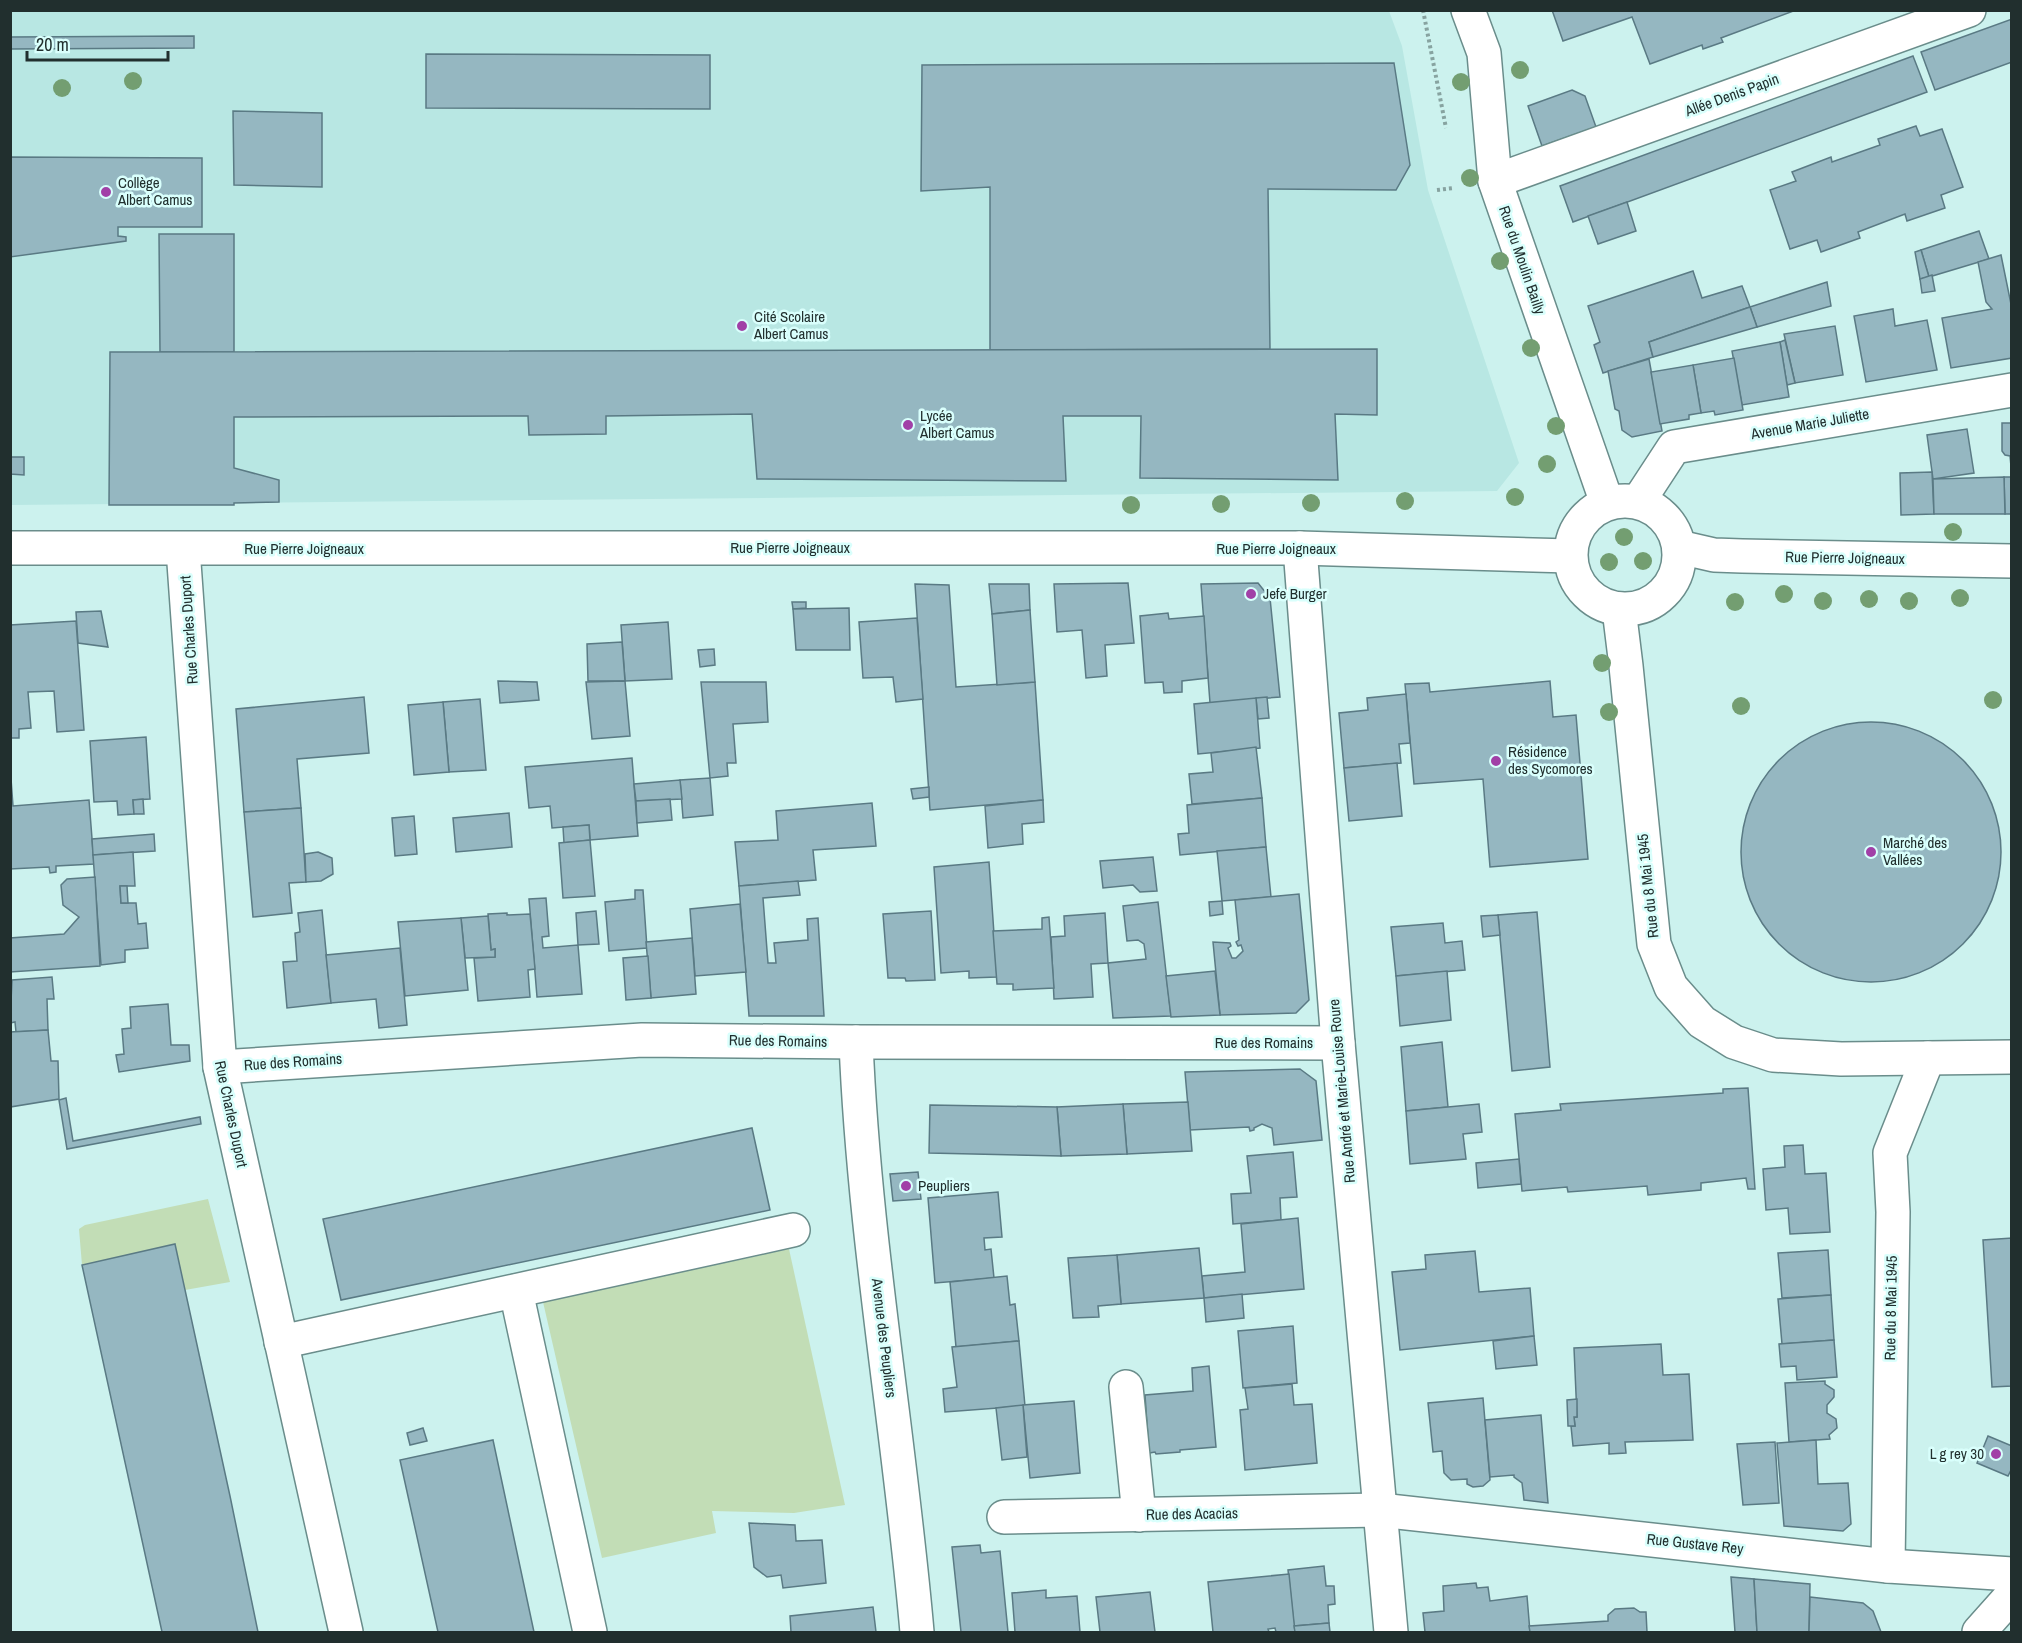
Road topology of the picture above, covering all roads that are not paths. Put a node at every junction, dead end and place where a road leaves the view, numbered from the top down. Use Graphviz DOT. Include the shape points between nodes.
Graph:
graph roads {
  1 [pos="1468,10"];
  2 [pos="1969,10"];
  3 [pos="1495,181"];
  4 [pos="2012,390"];
  5 [pos="1622,503"];
  6 [pos="10,548"];
  7 [pos="1300,548"];
  8 [pos="1679,548"];
  9 [pos="183,549"];
  10 [pos="1570,556"];
  11 [pos="2012,561"];
  12 [pos="1619,609"];
  13 [pos="856,1042"];
  14 [pos="1338,1043"];
  15 [pos="1928,1058"];
  16 [pos="2012,1058"];
  17 [pos="220,1067"];
  18 [pos="793,1230"];
  19 [pos="516,1291"];
  20 [pos="281,1342"];
  21 [pos="1126,1387"];
  22 [pos="1380,1510"];
  23 [pos="1139,1515"];
  24 [pos="1004,1517"];
  25 [pos="1888,1566"];
  26 [pos="2012,1575"];
  27 [pos="2012,1595"];
  28 [pos="346,1632"];
  29 [pos="590,1632"];
  30 [pos="917,1632"];
  31 [pos="1391,1632"];
  32 [pos="1979,1632"];
  1 -- 3 [label="street, Rue du Moulin Bailly" via="1484,53"];
  2 -- 3 [label="street, Allée Denis Papin"];
  3 -- 5 [label="street, Rue du Moulin Bailly"];
  4 -- 5 [label="street, Avenue Marie Juliette" via="1674,447"];
  5 -- 8 [label="street" via="1653,509 1674,532"];
  5 -- 10 [label="street" via="1598,507 1583,520 1573,537"];
  6 -- 9 [label="street, Rue Pierre Joigneaux"];
  7 -- 9 [label="street, Rue Pierre Joigneaux"];
  7 -- 10 [label="street, Rue Pierre Joigneaux"];
  7 -- 14 [label="street, Rue André et Marie-Louise Roure"];
  8 -- 11 [label="street, Rue Pierre Joigneaux" via="1724,555"];
  8 -- 12 [label="street" via="1676,576 1669,588 1640,608"];
  9 -- 17 [label="street, Rue Charles Duport"];
  10 -- 12 [label="street" via="1572,572 1584,591 1604,605"];
  12 -- 15 [label="street, Rue du 8 Mai 1945" via="1654,944 1671,987 1702,1022 1734,1042 1773,1054 1841,1059"];
  13 -- 14 [label="street, Rue des Romains"];
  13 -- 17 [label="street, Rue des Romains" via="642,1040"];
  13 -- 30 [label="street, Avenue des Peupliers" via="869,1215"];
  14 -- 22 [label="street, Rue André et Marie-Louise Roure"];
  15 -- 16 [label="street, Rue du 8 Mai 1945"];
  15 -- 25 [label="street, Rue du 8 Mai 1945" via="1890,1153 1893,1212"];
  17 -- 20 [label="street, Rue Charles Duport"];
  18 -- 19 [label="street"];
  19 -- 20 [label="street"];
  19 -- 29 [label="street"];
  20 -- 28 [label="street, Rue Charles Duport"];
  21 -- 23 [label="street"];
  22 -- 23 [label="street, Rue des Acacias"];
  22 -- 25 [label="street, Rue Gustave Rey"];
  22 -- 31 [label="street, Rue André et Marie-Louise Roure"];
  23 -- 24 [label="street, Rue des Acacias"];
  25 -- 26 [label="street, Rue Gustave Rey"];
  27 -- 32 [label="street"];
}
